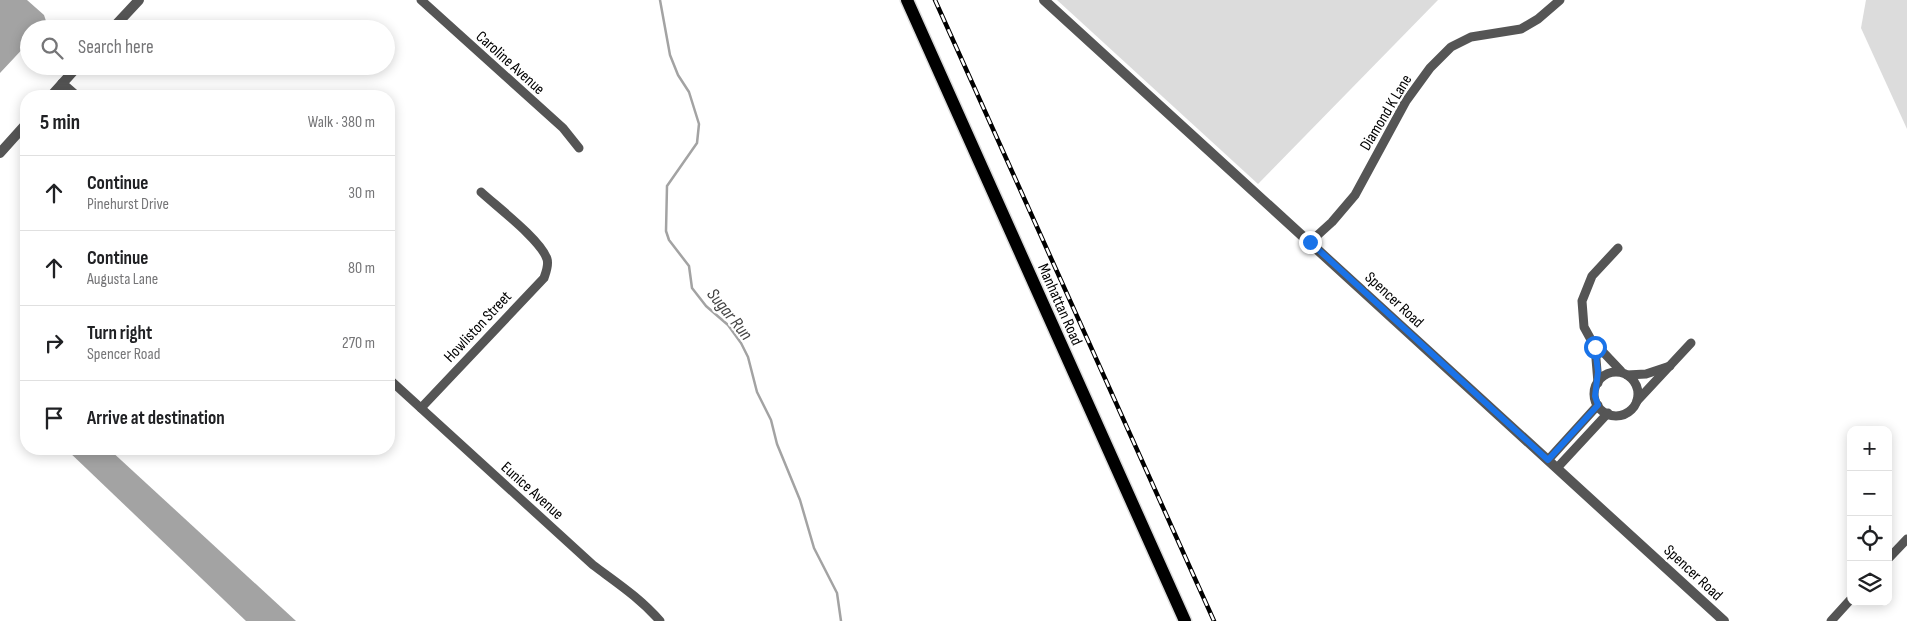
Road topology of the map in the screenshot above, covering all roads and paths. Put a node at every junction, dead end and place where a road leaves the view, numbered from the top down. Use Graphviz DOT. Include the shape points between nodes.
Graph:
graph roads {
  1 [pos="139,0"];
  2 [pos="421,0"];
  3 [pos="907,0"];
  4 [pos="1044,0"];
  5 [pos="1560,0"];
  6 [pos="120,20"];
  7 [pos="70,75"];
  8 [pos="62,83"];
  9 [pos="56,90"];
  10 [pos="70,90"];
  11 [pos="20,131"];
  12 [pos="579,148"];
  13 [pos="0,153"];
  14 [pos="481,192"];
  15 [pos="1310,242"];
  16 [pos="1618,248"];
  17 [pos="1691,343"];
  18 [pos="1595,347"];
  19 [pos="1670,366"];
  20 [pos="1624,373"];
  21 [pos="1598,383"];
  22 [pos="395,384"];
  23 [pos="1637,401"];
  24 [pos="1598,405"];
  25 [pos="421,408"];
  26 [pos="1608,413"];
  27 [pos="1548,460"];
  28 [pos="1557,468"];
  29 [pos="1907,539"];
  30 [pos="1892,555"];
  31 [pos="1847,603"];
  32 [pos="660,621"];
  33 [pos="1185,621"];
  34 [pos="1724,621"];
  35 [pos="1831,621"];
  1 -- 6 [label="street"];
  2 -- 12 [label="street, Caroline Avenue" via="563,128"];
  3 -- 33 [label="main road, Manhattan Road"];
  4 -- 15 [label="street, Spencer Road"];
  5 -- 15 [label="street, Diamond K Lane" via="1521,29 1471,38 1451,47 1430,68 1406,101 1355,195"];
  7 -- 8 [label="street"];
  8 -- 9 [label="street"];
  8 -- 10 [label="street"];
  11 -- 13 [label="street"];
  14 -- 25 [label="street, Howliston Street" via="537,243 548,261 544,278"];
  15 -- 27 [label="street, Spencer Road"];
  16 -- 18 [label="street" via="1592,276 1582,301 1584,327"];
  17 -- 19 [label="street"];
  18 -- 20 [label="street"];
  18 -- 21 [label="street"];
  19 -- 20 [label="street" via="1646,374"];
  19 -- 23 [label="street"];
  20 -- 21 [label="street" via="1608,374"];
  20 -- 23 [label="street" via="1637,386"];
  21 -- 24 [label="street" via="1595,396"];
  22 -- 25 [label="street, Eunice Avenue"];
  23 -- 26 [label="street" via="1620,415"];
  24 -- 26 [label="street"];
  24 -- 27 [label="street"];
  25 -- 32 [label="street, Eunice Avenue" via="593,565 621,584"];
  26 -- 28 [label="street"];
  27 -- 28 [label="street, Spencer Road"];
  28 -- 34 [label="street, Spencer Road"];
  29 -- 30 [label="street"];
  31 -- 35 [label="street"];
}
